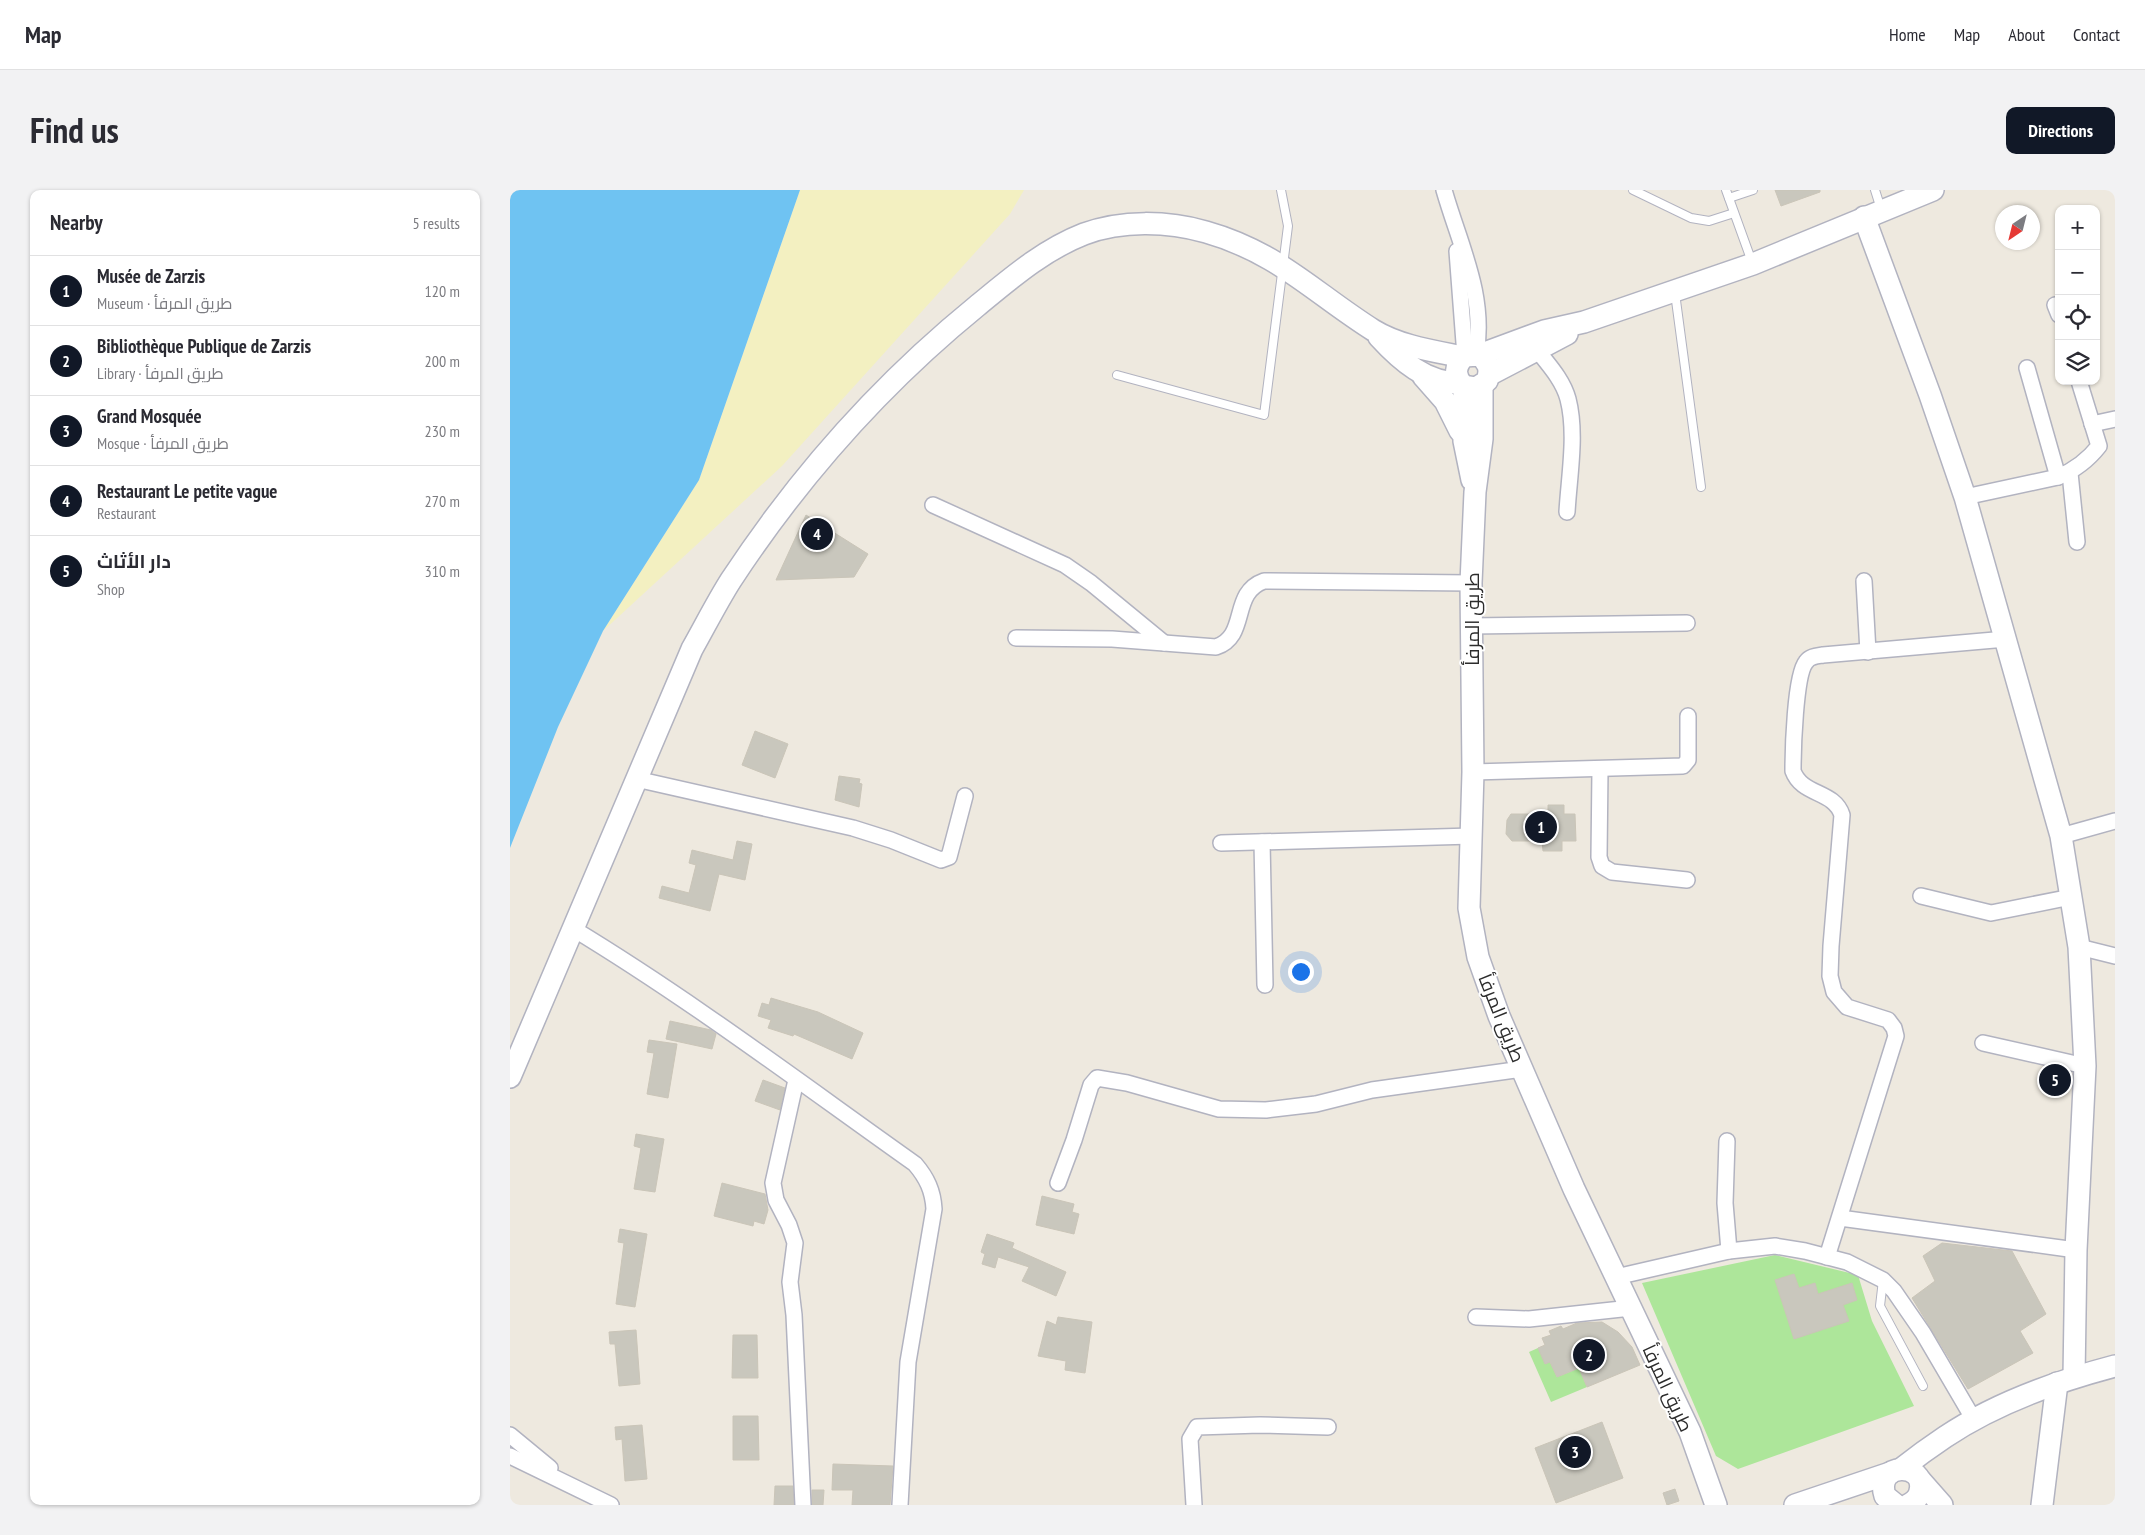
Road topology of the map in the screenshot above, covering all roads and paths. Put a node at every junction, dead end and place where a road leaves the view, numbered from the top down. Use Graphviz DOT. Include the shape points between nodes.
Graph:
graph roads {
  1 [pos="1281,190"];
  2 [pos="1444,190"];
  3 [pos="1633,190"];
  4 [pos="1726,190"];
  5 [pos="1753,190"];
  6 [pos="1875,190"];
  7 [pos="1933,190"];
  8 [pos="1729,198"];
  9 [pos="1734,213"];
  10 [pos="1873,213"];
  11 [pos="1281,264"];
  12 [pos="1752,264"];
  13 [pos="1675,291"];
  14 [pos="1584,322"];
  15 [pos="1374,331"];
  16 [pos="1536,350"];
  17 [pos="1471,356"];
  18 [pos="2027,368"];
  19 [pos="1415,369"];
  20 [pos="1117,375"];
  21 [pos="1474,382"];
  22 [pos="2080,385"];
  23 [pos="2115,419"];
  24 [pos="2092,424"];
  25 [pos="1464,441"];
  26 [pos="2064,475"];
  27 [pos="1701,487"];
  28 [pos="1475,492"];
  29 [pos="1965,497"];
  30 [pos="933,505"];
  31 [pos="1567,512"];
  32 [pos="2077,542"];
  33 [pos="1864,581"];
  34 [pos="1471,583"];
  35 [pos="1687,623"];
  36 [pos="1471,626"];
  37 [pos="1016,638"];
  38 [pos="2006,639"];
  39 [pos="1164,643"];
  40 [pos="1868,652"];
  41 [pos="1688,716"];
  42 [pos="1600,770"];
  43 [pos="1473,772"];
  44 [pos="636,779"];
  45 [pos="964,796"];
  46 [pos="2115,821"];
  47 [pos="1472,836"];
  48 [pos="2061,836"];
  49 [pos="1262,842"];
  50 [pos="1221,843"];
  51 [pos="1687,880"];
  52 [pos="1922,896"];
  53 [pos="2071,897"];
  54 [pos="572,928"];
  55 [pos="2079,947"];
  56 [pos="2115,956"];
  57 [pos="1266,985"];
  58 [pos="1983,1043"];
  59 [pos="2085,1066"];
  60 [pos="1522,1069"];
  61 [pos="510,1077"];
  62 [pos="796,1080"];
  63 [pos="1727,1141"];
  64 [pos="1058,1183"];
  65 [pos="1840,1218"];
  66 [pos="2076,1250"];
  67 [pos="1729,1251"];
  68 [pos="1827,1257"];
  69 [pos="1616,1277"];
  70 [pos="1883,1280"];
  71 [pos="1631,1308"];
  72 [pos="1476,1317"];
  73 [pos="2115,1366"];
  74 [pos="2065,1380"];
  75 [pos="1922,1386"];
  76 [pos="1974,1420"];
  77 [pos="1328,1427"];
  78 [pos="510,1435"];
  79 [pos="510,1456"];
  80 [pos="1907,1474"];
  81 [pos="582,1490"];
  82 [pos="611,1505"];
  83 [pos="803,1505"];
  84 [pos="900,1505"];
  85 [pos="1194,1505"];
  86 [pos="1716,1505"];
  87 [pos="1795,1505"];
  88 [pos="1896,1505"];
  89 [pos="1908,1505"];
  90 [pos="1942,1505"];
  91 [pos="2042,1505"];
  1 -- 11 [label="lane" via="1288,226"];
  2 -- 17 [label="street" via="1472,275 1480,316"];
  3 -- 9 [label="lane" via="1691,218 1709,221"];
  4 -- 8 [label="lane"];
  5 -- 8 [label="lane"];
  6 -- 10 [label="lane"];
  7 -- 10 [label="street"];
  8 -- 9 [label="lane"];
  9 -- 12 [label="lane"];
  10 -- 12 [label="street"];
  10 -- 29 [label="street"];
  11 -- 15 [label="street"];
  11 -- 20 [label="lane" via="1264,415"];
  11 -- 44 [label="street" via="1239,242 1204,231 1168,224 1141,224 1109,226 1083,234 1027,265 886,386 838,436 769,525 730,582 692,649"];
  12 -- 13 [label="street"];
  13 -- 14 [label="street"];
  13 -- 27 [label="lane"];
  14 -- 16 [label="street"];
  14 -- 17 [label="street" via="1544,331"];
  15 -- 17 [label="street" via="1418,347"];
  15 -- 19 [label="street"];
  16 -- 21 [label="street"];
  16 -- 31 [label="street" via="1554,371 1568,397 1572,422"];
  17 -- 21 [label="street" via="1488,363"];
  17 -- 21 [label="street" via="1456,369"];
  18 -- 26 [label="street"];
  19 -- 21 [label="street" via="1436,380"];
  19 -- 25 [label="street" via="1445,401"];
  21 -- 25 [label="street"];
  21 -- 28 [label="street" via="1482,439"];
  22 -- 24 [label="street"];
  23 -- 24 [label="street"];
  24 -- 26 [label="street" via="2099,446 2089,459"];
  25 -- 28 [label="street"];
  26 -- 29 [label="street"];
  26 -- 32 [label="street"];
  28 -- 34 [label="street, طريق المرفأ"];
  29 -- 38 [label="street"];
  30 -- 39 [label="street" via="1065,565"];
  33 -- 40 [label="street"];
  34 -- 36 [label="street, طريق المرفأ"];
  34 -- 39 [label="street" via="1264,581 1248,591 1234,631 1224,645 1216,648"];
  35 -- 36 [label="street"];
  36 -- 43 [label="street, طريق المرفأ"];
  37 -- 39 [label="street"];
  38 -- 40 [label="street"];
  38 -- 48 [label="street"];
  40 -- 65 [label="street" via="1823,655 1807,660 1799,682 1793,757 1796,778 1811,791 1835,801 1842,815 1831,946 1830,976 1834,992 1847,1007 1888,1020 1896,1036"];
  41 -- 42 [label="street" via="1688,760 1683,766"];
  42 -- 43 [label="street"];
  42 -- 51 [label="street" via="1599,857 1602,866 1612,872"];
  43 -- 47 [label="street, طريق المرفأ"];
  44 -- 45 [label="street" via="854,828 941,860 949,857"];
  44 -- 54 [label="street"];
  46 -- 48 [label="street"];
  47 -- 49 [label="street"];
  47 -- 60 [label="street, طريق المرفأ" via="1469,908 1478,957"];
  48 -- 53 [label="street"];
  49 -- 50 [label="street"];
  49 -- 57 [label="street"];
  52 -- 53 [label="street" via="1991,913"];
  53 -- 55 [label="street"];
  54 -- 61 [label="street"];
  54 -- 62 [label="street"];
  55 -- 56 [label="street"];
  55 -- 59 [label="street"];
  58 -- 59 [label="street"];
  59 -- 66 [label="street"];
  60 -- 64 [label="street" via="1372,1090 1316,1104 1266,1110 1219,1109 1097,1078 1091,1085"];
  60 -- 69 [label="street, طريق المرفأ"];
  62 -- 83 [label="street" via="773,1183 776,1200 795,1243 790,1282"];
  62 -- 84 [label="street" via="915,1164 933,1194 934,1209 908,1362"];
  63 -- 67 [label="street" via="1725,1203"];
  65 -- 66 [label="street"];
  65 -- 68 [label="street"];
  66 -- 74 [label="street"];
  67 -- 68 [label="street" via="1774,1246"];
  67 -- 69 [label="street"];
  68 -- 70 [label="street" via="1847,1262"];
  69 -- 71 [label="street, طريق المرفأ"];
  70 -- 75 [label="lane" via="1880,1306"];
  70 -- 76 [label="street" via="1923,1333"];
  71 -- 72 [label="street" via="1529,1319"];
  71 -- 86 [label="street, طريق المرفأ" via="1690,1432"];
  73 -- 74 [label="street"];
  74 -- 76 [label="street"];
  74 -- 91 [label="street"];
  76 -- 80 [label="street" via="1945,1437"];
  77 -- 85 [label="street" via="1197,1427 1190,1439"];
  78 -- 81 [label="street"];
  79 -- 81 [label="street"];
  80 -- 87 [label="street"];
  80 -- 88 [label="street" via="1884,1484 1883,1490 1889,1501"];
  80 -- 89 [label="street" via="1920,1493"];
  80 -- 90 [label="street"];
  81 -- 82 [label="street"];
}
